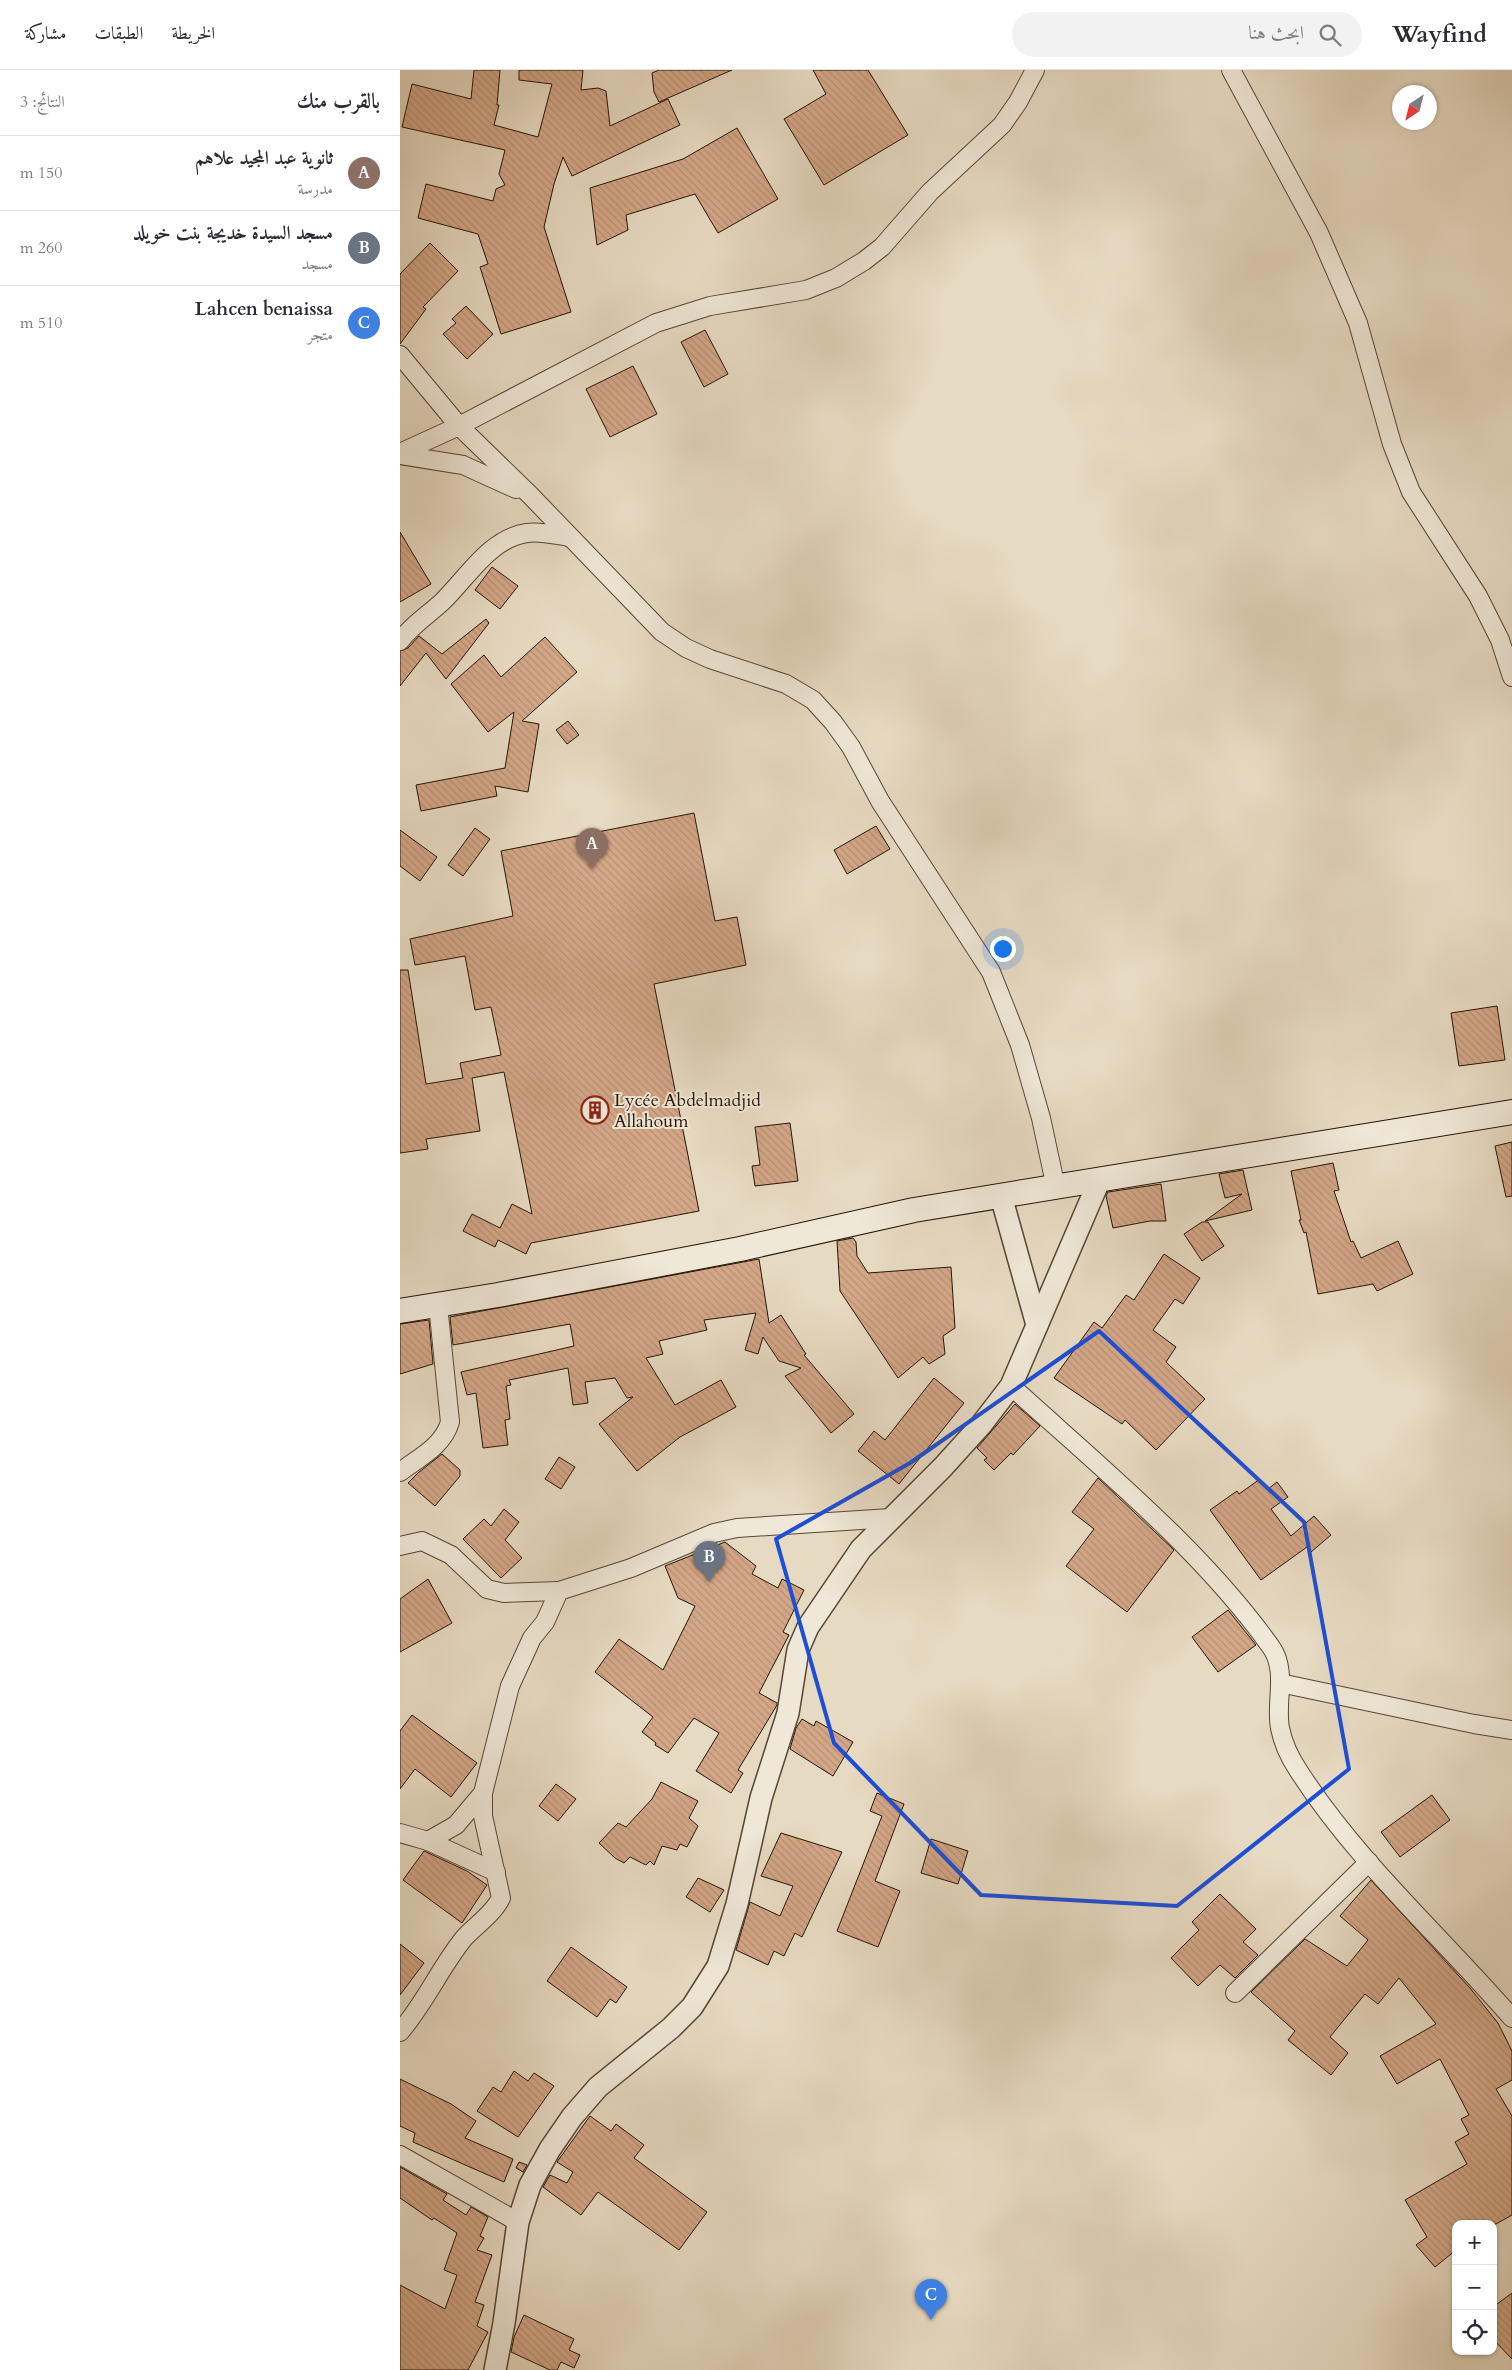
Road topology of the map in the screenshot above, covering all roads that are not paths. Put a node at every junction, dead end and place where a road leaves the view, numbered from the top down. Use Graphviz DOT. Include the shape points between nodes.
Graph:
graph roads {
  1 [pos="1035,70"];
  2 [pos="1231,70"];
  3 [pos="400,355"];
  4 [pos="459,426"];
  5 [pos="400,454"];
  6 [pos="530,495"];
  7 [pos="569,537"];
  8 [pos="400,641"];
  9 [pos="1512,677"];
  10 [pos="1512,1112"];
  11 [pos="1098,1181"];
  12 [pos="1056,1188"];
  13 [pos="1001,1196"];
  14 [pos="438,1305"];
  15 [pos="400,1311"];
  16 [pos="1037,1325"];
  17 [pos="1012,1386"];
  18 [pos="400,1472"];
  19 [pos="891,1518"];
  20 [pos="400,1546"];
  21 [pos="559,1591"];
  22 [pos="1280,1683"];
  23 [pos="1512,1730"];
  24 [pos="483,1793"];
  25 [pos="400,1833"];
  26 [pos="428,1841"];
  27 [pos="1369,1862"];
  28 [pos="496,1872"];
  29 [pos="1235,1993"];
  30 [pos="1512,2018"];
  31 [pos="400,2032"];
  32 [pos="400,2155"];
  33 [pos="518,2222"];
  34 [pos="495,2370"];
  1 -- 4 [label="street" via="1002,125 930,192 882,248 864,261 836,278 806,290 710,306 656,323"];
  2 -- 9 [label="street" via="1320,233 1358,323 1392,444 1412,492 1478,596 1500,640"];
  3 -- 4 [label="street"];
  4 -- 5 [label="street"];
  4 -- 6 [label="street"];
  5 -- 6 [label="street" via="464,465"];
  6 -- 7 [label="street"];
  7 -- 8 [label="street" via="526,533 490,551"];
  7 -- 12 [label="street" via="662,632 686,648 786,684 813,700 833,722 991,972 1020,1045 1041,1118"];
  10 -- 11 [label="main road"];
  11 -- 12 [label="main road"];
  11 -- 16 [label="street"];
  12 -- 13 [label="main road"];
  13 -- 14 [label="main road" via="914,1210 740,1249"];
  13 -- 16 [label="street"];
  14 -- 15 [label="main road"];
  14 -- 18 [label="street" via="450,1422 439,1444"];
  16 -- 17 [label="street"];
  17 -- 19 [label="street" via="981,1425"];
  17 -- 22 [label="street" via="1212,1576 1273,1650"];
  19 -- 21 [label="street" via="737,1528 714,1533 631,1568"];
  19 -- 33 [label="street" via="861,1549 829,1593 798,1650 788,1713 760,1798 737,1904 718,1966 692,2007 598,2088 572,2117 530,2184"];
  20 -- 21 [label="street" via="422,1541 451,1555 487,1588 504,1593"];
  21 -- 24 [label="street" via="510,1686"];
  22 -- 23 [label="street"];
  22 -- 27 [label="street" via="1280,1728 1286,1748 1348,1839"];
  24 -- 26 [label="street" via="456,1825"];
  24 -- 28 [label="street" via="483,1816"];
  25 -- 26 [label="street"];
  26 -- 28 [label="street"];
  27 -- 29 [label="street"];
  27 -- 30 [label="street"];
  28 -- 31 [label="street" via="501,1893 498,1903 465,1938"];
  32 -- 33 [label="street"];
  33 -- 34 [label="street"];
}
